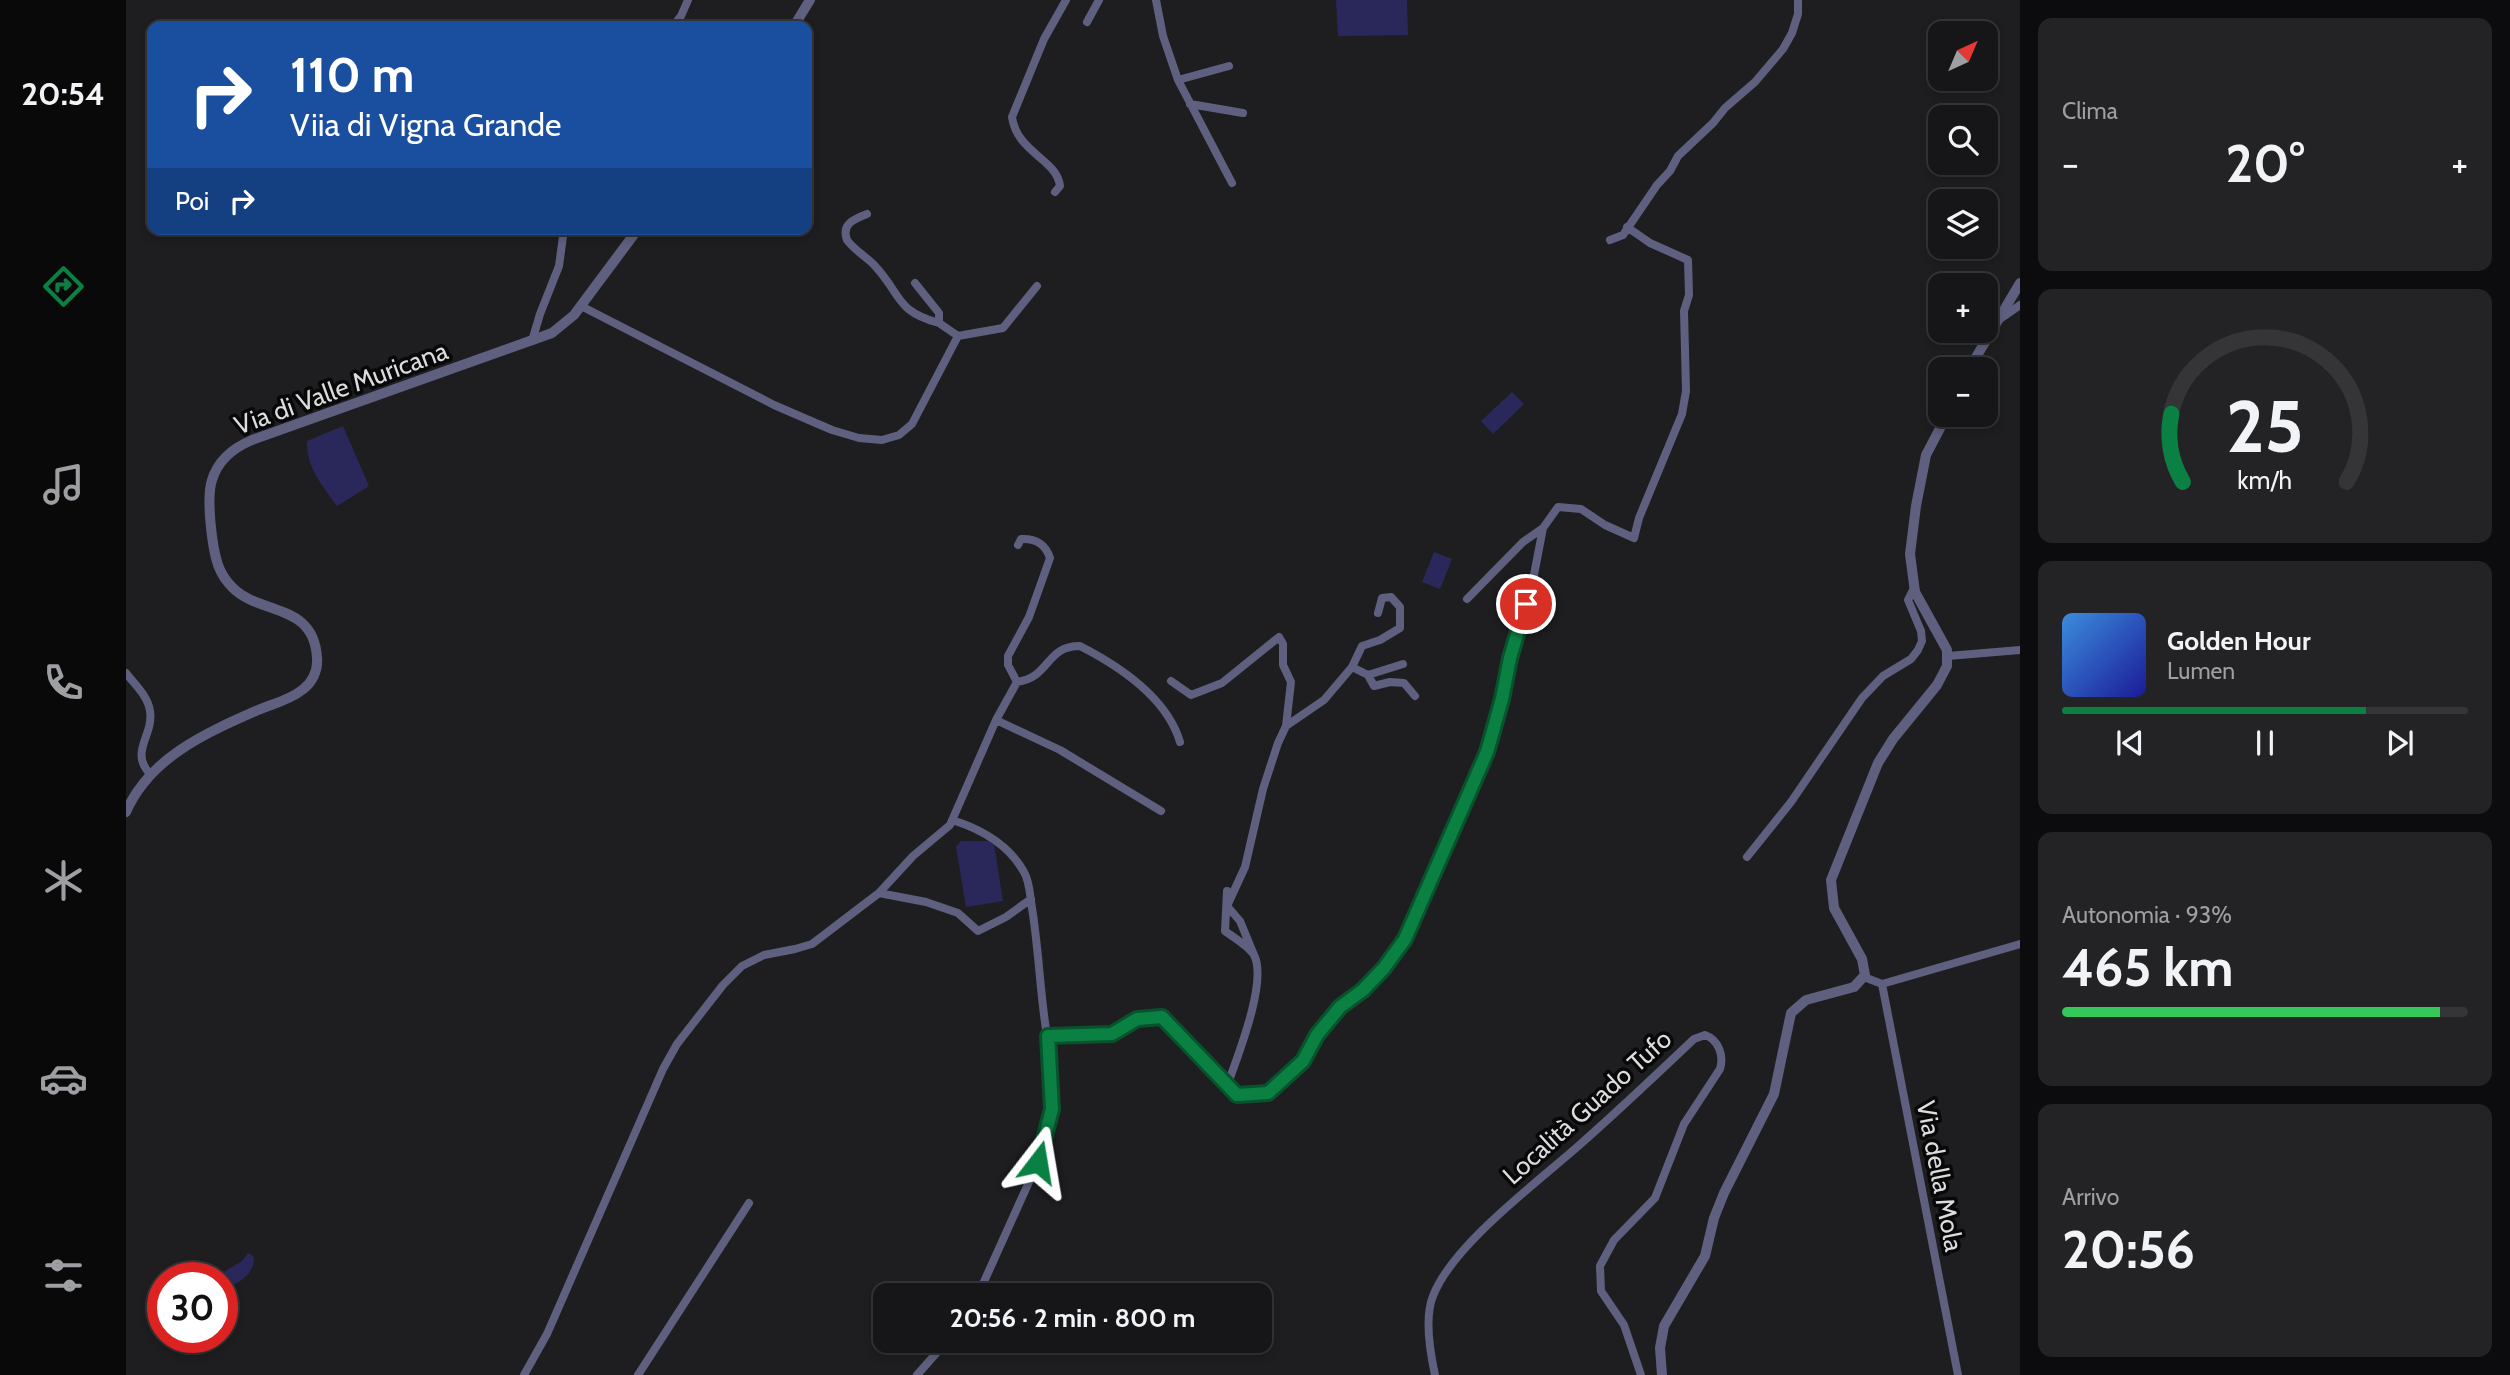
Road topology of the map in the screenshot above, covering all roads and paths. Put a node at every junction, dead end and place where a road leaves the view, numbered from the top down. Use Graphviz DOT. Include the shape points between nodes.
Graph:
graph roads {
  1 [pos="688,0"];
  2 [pos="810,0"];
  3 [pos="1066,0"];
  4 [pos="1099,0"];
  5 [pos="1156,0"];
  6 [pos="1798,0"];
  7 [pos="677,21"];
  8 [pos="797,21"];
  9 [pos="1087,22"];
  10 [pos="1229,66"];
  11 [pos="1178,80"];
  12 [pos="1190,104"];
  13 [pos="1243,113"];
  14 [pos="1232,183"];
  15 [pos="1055,191"];
  16 [pos="867,214"];
  17 [pos="1627,227"];
  18 [pos="563,235"];
  19 [pos="634,235"];
  20 [pos="1609,240"];
  21 [pos="2020,283"];
  22 [pos="915,284"];
  23 [pos="1037,286"];
  24 [pos="2020,305"];
  25 [pos="582,306"];
  26 [pos="1998,320"];
  27 [pos="939,323"];
  28 [pos="958,336"];
  29 [pos="532,341"];
  30 [pos="1941,427"];
  31 [pos="1543,528"];
  32 [pos="1018,545"];
  33 [pos="1914,588"];
  34 [pos="1467,599"];
  35 [pos="1378,613"];
  36 [pos="2020,650"];
  37 [pos="1948,656"];
  38 [pos="1404,664"];
  39 [pos="1352,667"];
  40 [pos="126,673"];
  41 [pos="1368,675"];
  42 [pos="1171,681"];
  43 [pos="1017,682"];
  44 [pos="1415,696"];
  45 [pos="996,720"];
  46 [pos="1286,726"];
  47 [pos="1180,742"];
  48 [pos="150,774"];
  49 [pos="1161,811"];
  50 [pos="126,812"];
  51 [pos="952,820"];
  52 [pos="1747,857"];
  53 [pos="1227,891"];
  54 [pos="879,892"];
  55 [pos="1031,899"];
  56 [pos="1227,906"];
  57 [pos="2020,944"];
  58 [pos="1254,955"];
  59 [pos="1864,977"];
  60 [pos="1882,984"];
  61 [pos="1048,1036"];
  62 [pos="1227,1086"];
  63 [pos="749,1203"];
  64 [pos="983,1283"];
  65 [pos="936,1353"];
  66 [pos="524,1375"];
  67 [pos="638,1375"];
  68 [pos="917,1375"];
  69 [pos="1435,1375"];
  70 [pos="1641,1375"];
  71 [pos="1662,1375"];
  72 [pos="1958,1375"];
  1 -- 7 [label="street"];
  2 -- 8 [label="street"];
  3 -- 15 [label="street" via="1044,39 1012,117 1021,142 1058,177"];
  4 -- 9 [label="street"];
  5 -- 11 [label="street"];
  6 -- 17 [label="street" via="1798,15 1783,49 1678,156"];
  10 -- 11 [label="street"];
  11 -- 12 [label="street"];
  12 -- 13 [label="street"];
  12 -- 14 [label="street"];
  16 -- 27 [label="street" via="847,226 847,240 876,267 903,307"];
  17 -- 20 [label="street" via="1623,235"];
  17 -- 31 [label="street" via="1688,260 1682,414 1634,538 1581,509 1558,507"];
  18 -- 29 [label="street" via="559,266"];
  19 -- 25 [label="street, Via di Valle Muricana"];
  21 -- 26 [label="street"];
  22 -- 27 [label="street" via="939,313"];
  23 -- 28 [label="street" via="1003,328"];
  24 -- 26 [label="street"];
  25 -- 28 [label="street" via="782,409 871,440 892,438 910,427"];
  25 -- 29 [label="street, Via di Valle Muricana" via="558,329"];
  27 -- 28 [label="street"];
  29 -- 48 [label="street, Via di Valle Muricana" via="252,440 225,457 210,491 219,566 240,594 299,620 314,643 316,669 300,692 204,735"];
  30 -- 33 [label="street" via="1926,455 1916,506 1910,554"];
  31 -- 34 [label="street"];
  31 -- 62 [label="street" via="1487,752 1405,939 1363,990 1340,1007 1303,1061 1268,1093 1237,1095"];
  32 -- 43 [label="street" via="1021,539 1044,545 1050,558 1029,617 1008,656"];
  33 -- 37 [label="street"];
  33 -- 52 [label="street" via="1908,600 1922,631 1918,650 1866,693"];
  35 -- 39 [label="street" via="1382,598 1391,597 1400,607 1400,628 1362,646"];
  36 -- 37 [label="street"];
  37 -- 59 [label="street" via="1940,681 1878,763 1831,877 1833,904 1862,959"];
  38 -- 41 [label="street"];
  39 -- 41 [label="street"];
  39 -- 46 [label="street" via="1325,700"];
  40 -- 48 [label="street" via="150,709 141,757"];
  41 -- 44 [label="street" via="1374,686 1404,683"];
  42 -- 46 [label="street" via="1191,695 1222,683 1279,637 1291,682"];
  43 -- 45 [label="street"];
  43 -- 47 [label="street" via="1036,676 1058,650 1080,646 1141,686 1166,712"];
  45 -- 49 [label="street" via="1069,755"];
  45 -- 51 [label="street"];
  46 -- 56 [label="street" via="1263,789 1245,867"];
  48 -- 50 [label="street, Via di Valle Muricana"];
  51 -- 54 [label="street"];
  51 -- 55 [label="street" via="990,836 1016,859 1026,875"];
  53 -- 56 [label="street"];
  54 -- 55 [label="street" via="958,913 978,931"];
  54 -- 66 [label="street" via="812,944 764,955 742,966 677,1044 547,1334"];
  55 -- 61 [label="street"];
  56 -- 58 [label="street" via="1240,921"];
  56 -- 58 [label="street" via="1225,931"];
  57 -- 60 [label="street"];
  58 -- 62 [label="street" via="1259,976"];
  59 -- 60 [label="street"];
  59 -- 71 [label="street" via="1850,988 1806,1000 1791,1013 1773,1094 1724,1193 1704,1259 1664,1326"];
  60 -- 72 [label="street, Via della Mola"];
  61 -- 62 [label="street" via="1112,1034 1137,1019 1162,1017"];
  61 -- 64 [label="street" via="1052,1109 1038,1162"];
  63 -- 67 [label="street"];
  65 -- 68 [label="street"];
  69 -- 70 [label="street, Località Guado Tufo" via="1430,1304 1451,1266 1499,1215 1705,1035 1719,1048 1720,1069 1687,1118 1655,1198 1614,1240 1599,1271 1601,1292 1626,1330"];
}
